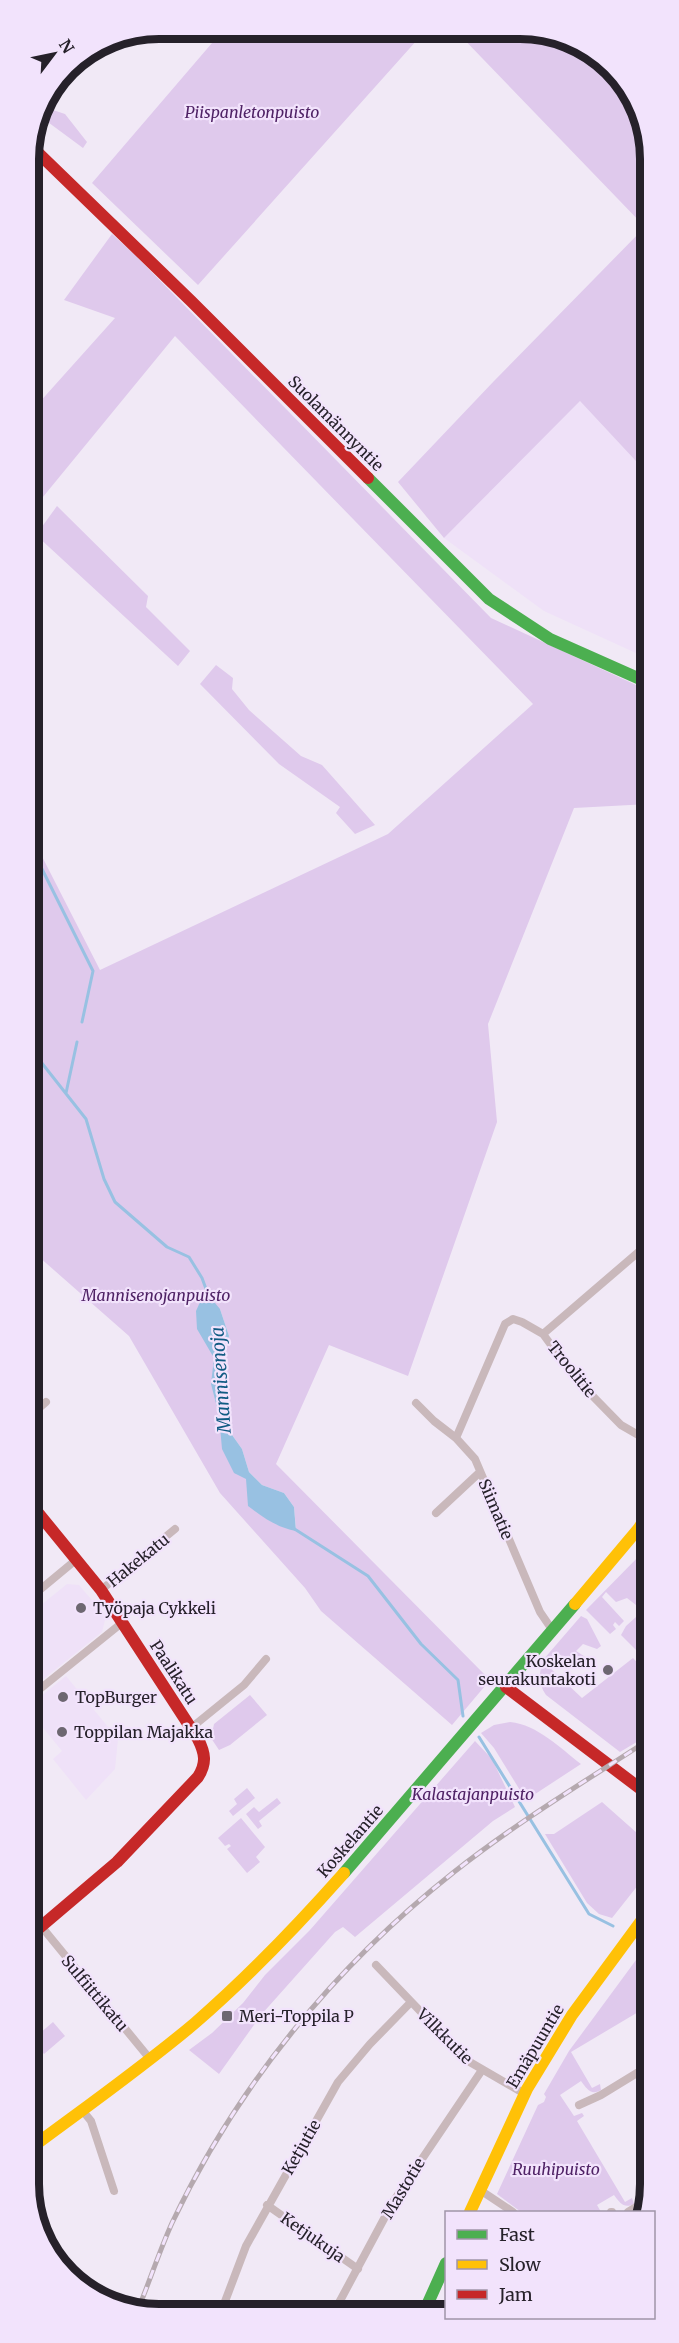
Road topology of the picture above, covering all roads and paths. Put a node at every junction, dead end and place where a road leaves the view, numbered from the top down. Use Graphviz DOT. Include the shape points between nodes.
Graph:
graph roads {
  1 [pos="39,154"];
  2 [pos="640,679"];
  3 [pos="640,1251"];
  4 [pos="543,1334"];
  5 [pos="46,1402"];
  6 [pos="416,1403"];
  7 [pos="39,1408"];
  8 [pos="640,1436"];
  9 [pos="456,1438"];
  10 [pos="480,1472"];
  11 [pos="436,1513"];
  12 [pos="39,1514"];
  13 [pos="640,1527"];
  14 [pos="175,1529"];
  15 [pos="77,1559"];
  16 [pos="101,1590"];
  17 [pos="39,1591"];
  18 [pos="123,1622"];
  19 [pos="553,1631"];
  20 [pos="266,1659"];
  21 [pos="506,1687"];
  22 [pos="39,1690"];
  23 [pos="191,1728"];
  24 [pos="640,1788"];
  25 [pos="640,1923"];
  26 [pos="41,1926"];
  27 [pos="376,1965"];
  28 [pos="411,2002"];
  29 [pos="150,2059"];
  30 [pos="482,2070"];
  31 [pos="640,2072"];
  32 [pos="525,2094"];
  33 [pos="579,2105"];
  34 [pos="82,2110"];
  35 [pos="39,2142"];
  36 [pos="114,2190"];
  37 [pos="480,2190"];
  38 [pos="267,2205"];
  39 [pos="470,2211"];
  40 [pos="512,2211"];
  41 [pos="445,2267"];
  42 [pos="358,2269"];
  43 [pos="224,2304"];
  44 [pos="338,2304"];
  45 [pos="428,2304"];
  1 -- 2 [label="street, Suolamännyntie" via="489,599 550,639"];
  3 -- 4 [label="street"];
  4 -- 8 [label="street, Troolitie" via="576,1379 621,1425"];
  4 -- 9 [label="street, Troolitie" via="513,1319 505,1324"];
  5 -- 7 [label="street"];
  6 -- 9 [label="street, Siimatie"];
  9 -- 10 [label="street, Siimatie"];
  10 -- 11 [label="street"];
  10 -- 19 [label="street, Siimatie" via="540,1612"];
  12 -- 15 [label="street, Paalikatu"];
  13 -- 19 [label="street, Koskelantie"];
  14 -- 16 [label="street, Hakekatu"];
  15 -- 16 [label="street, Paalikatu"];
  15 -- 17 [label="street"];
  16 -- 18 [label="street, Paalikatu"];
  18 -- 22 [label="street"];
  18 -- 23 [label="street, Paalikatu"];
  19 -- 21 [label="street, Koskelantie"];
  20 -- 23 [label="street" via="244,1685"];
  21 -- 24 [label="street"];
  21 -- 29 [label="street, Koskelantie" via="288,1934 216,2004"];
  23 -- 26 [label="street, Paalikatu" via="206,1756 202,1773 117,1862"];
  25 -- 32 [label="street, Emäpuuntie" via="572,2015"];
  26 -- 29 [label="street, Sulfiittikatu"];
  27 -- 28 [label="street, Vilkkutie"];
  28 -- 30 [label="street, Vilkkutie" via="468,2061"];
  28 -- 38 [label="street, Ketjutie" via="338,2082"];
  29 -- 34 [label="street, Koskelantie"];
  30 -- 32 [label="street, Vilkkutie"];
  30 -- 42 [label="street, Mastotie" via="420,2158"];
  31 -- 33 [label="street"];
  32 -- 37 [label="street, Emäpuuntie"];
  34 -- 35 [label="street, Koskelantie"];
  34 -- 36 [label="street" via="91,2121"];
  37 -- 39 [label="street, Emäpuuntie"];
  37 -- 40 [label="street"];
  38 -- 42 [label="street, Ketjukuja"];
  38 -- 43 [label="street, Ketjutie"];
  41 -- 45 [label="street"];
  42 -- 44 [label="street, Mastotie"];
}
